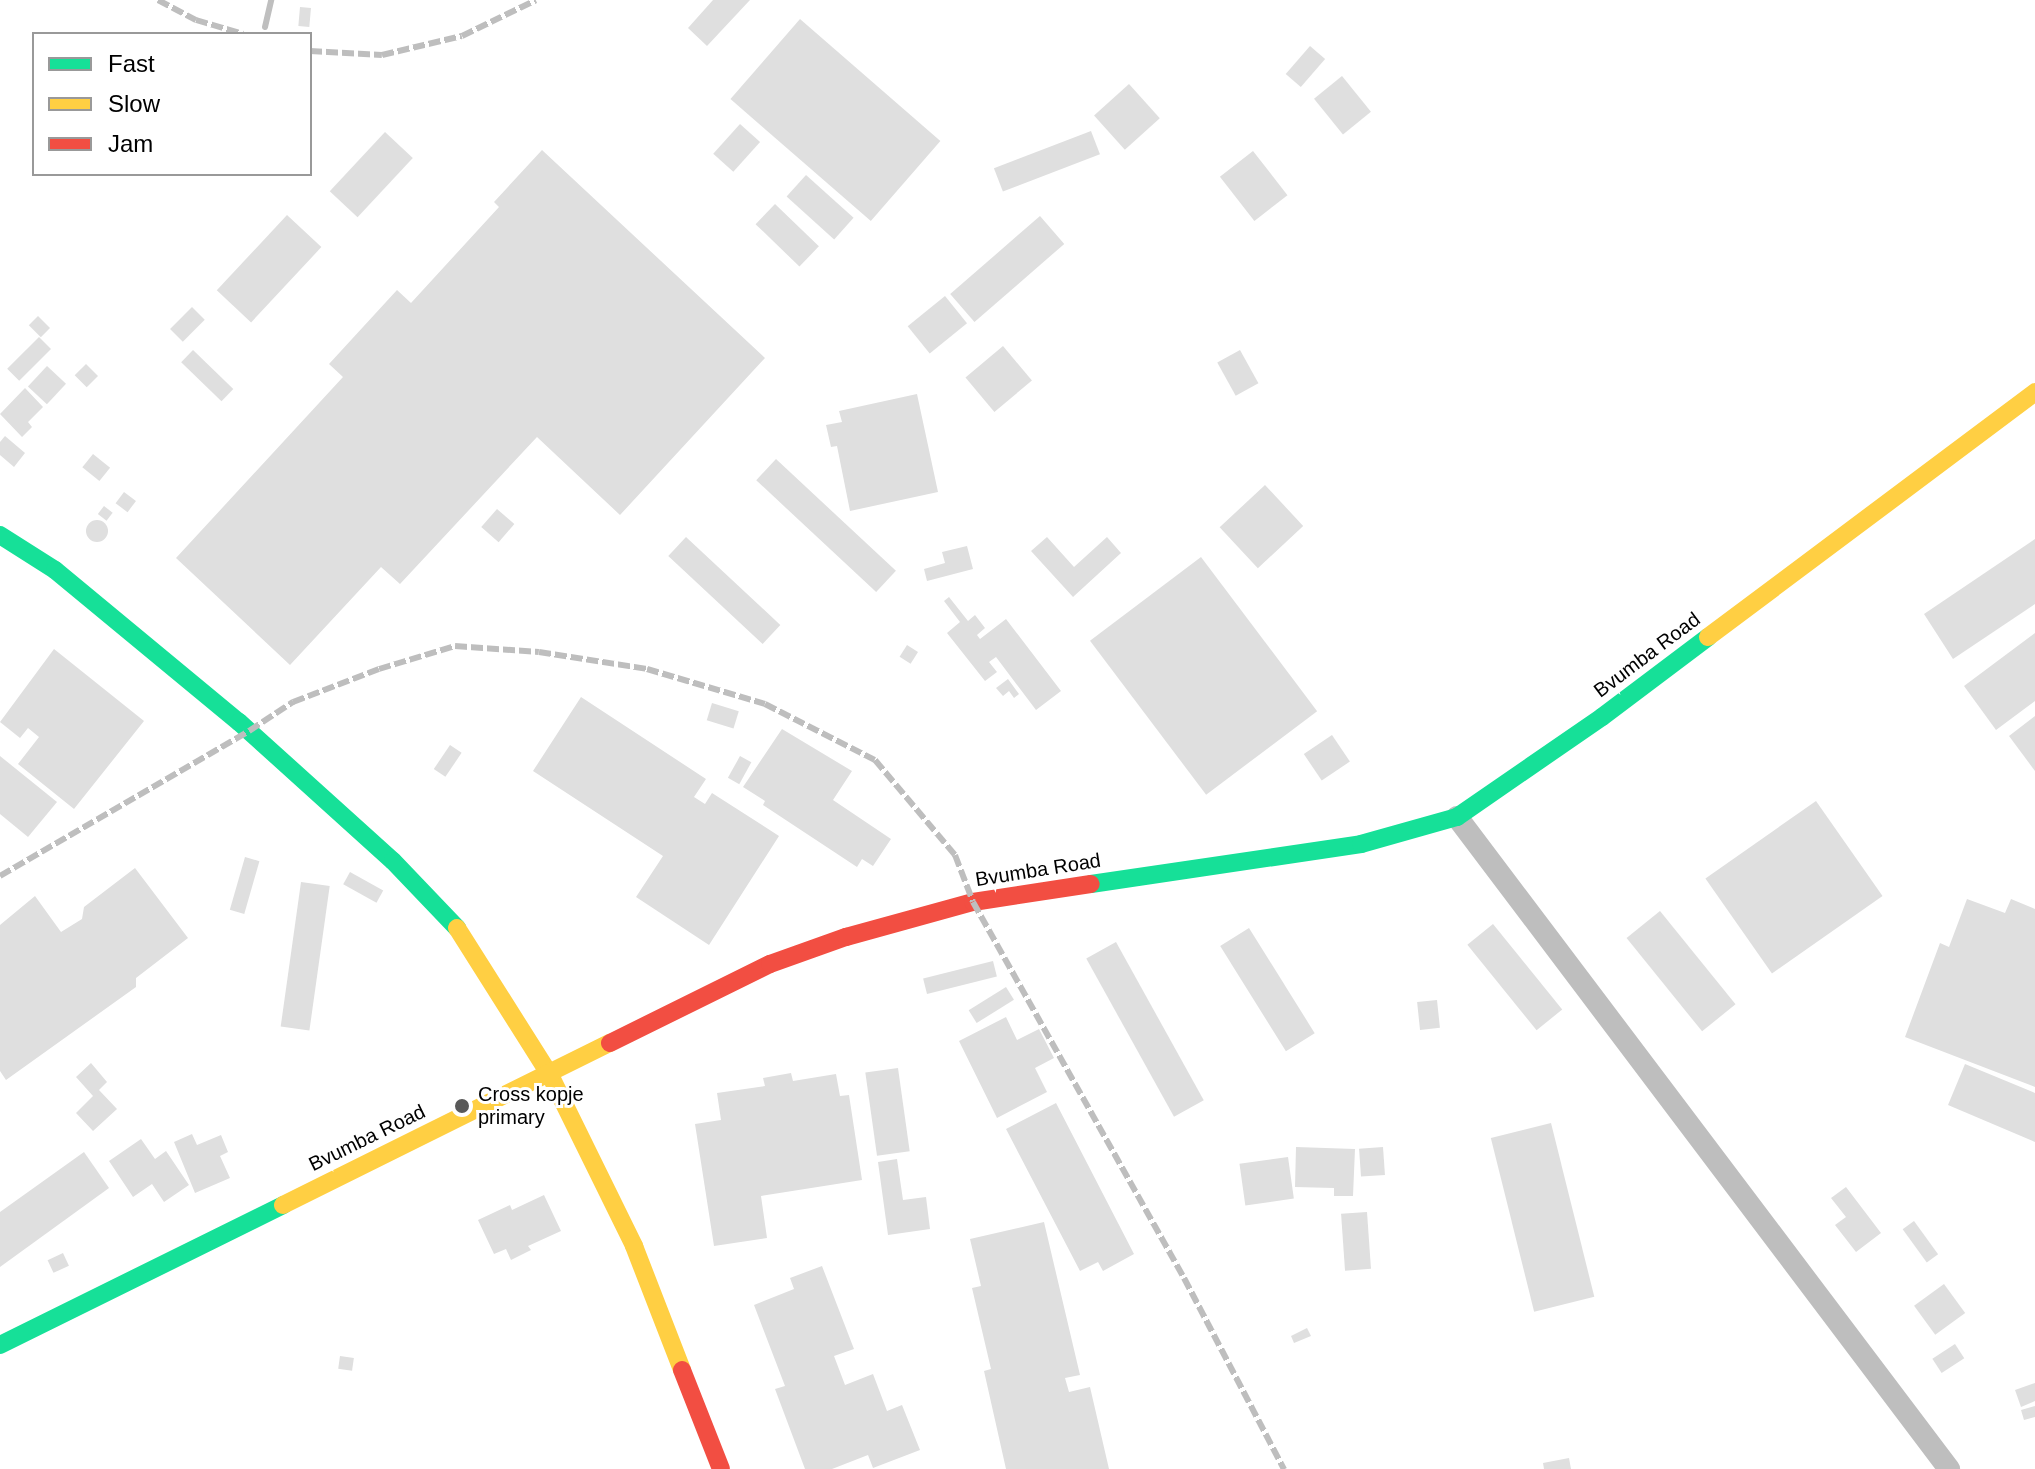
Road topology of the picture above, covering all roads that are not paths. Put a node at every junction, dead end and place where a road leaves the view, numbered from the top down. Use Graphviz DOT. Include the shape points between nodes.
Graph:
graph roads {
  1 [pos="2035,392"];
  2 [pos="0,535"];
  3 [pos="1457,817"];
  4 [pos="550,1075"];
  5 [pos="0,1345"];
  6 [pos="721,1469"];
  7 [pos="1949,1469"];
  1 -- 3 [label="street, Bvumba Road" via="1614,707"];
  2 -- 4 [label="street" via="55,570 239,722 436,903 468,942"];
  3 -- 4 [label="street, Bvumba Road" via="1361,844 973,902 846,937 723,984"];
  3 -- 7 [label="street"];
  4 -- 5 [label="street, Bvumba Road"];
  4 -- 6 [label="street" via="634,1246"];
}
